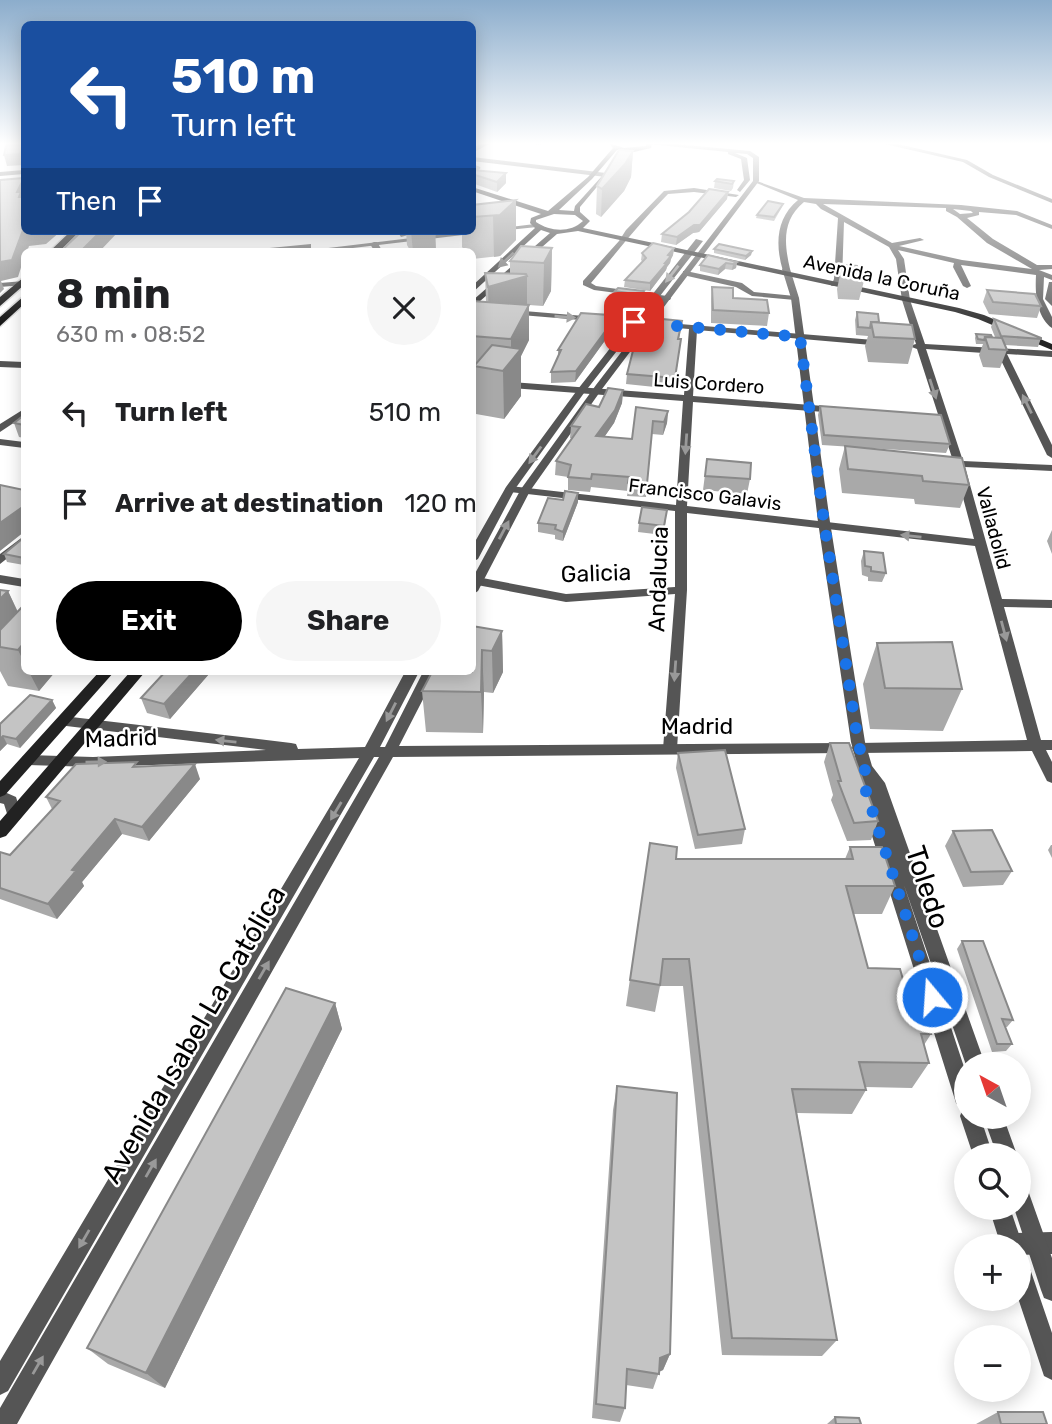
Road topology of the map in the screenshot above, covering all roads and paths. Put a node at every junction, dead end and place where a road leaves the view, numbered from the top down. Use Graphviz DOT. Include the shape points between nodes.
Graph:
graph roads {
  1 [pos="500,208"];
  2 [pos="527,208"];
  3 [pos="555,208"];
  4 [pos="577,208"];
  5 [pos="651,208"];
  6 [pos="727,208"];
  7 [pos="731,208"];
  8 [pos="795,208"];
  9 [pos="825,208"];
  10 [pos="931,208"];
  11 [pos="949,209"];
  12 [pos="1002,211"];
  13 [pos="550,213"];
  14 [pos="577,213"];
  15 [pos="971,213"];
  16 [pos="960,216"];
  17 [pos="841,218"];
  18 [pos="535,223"];
  19 [pos="586,224"];
  20 [pos="1052,227"];
  21 [pos="476,228"];
  22 [pos="577,229"];
  23 [pos="476,231"];
  24 [pos="556,231"];
  25 [pos="72,235"];
  26 [pos="387,235"];
  27 [pos="443,235"];
  28 [pos="625,237"];
  29 [pos="920,240"];
  30 [pos="374,244"];
  31 [pos="891,246"];
  32 [pos="58,248"];
  33 [pos="290,248"];
  34 [pos="336,248"];
  35 [pos="376,248"];
  36 [pos="696,252"];
  37 [pos="958,263"];
  38 [pos="1041,270"];
  39 [pos="788,272"];
  40 [pos="686,273"];
  41 [pos="1052,278"];
  42 [pos="21,281"];
  43 [pos="836,282"];
  44 [pos="0,283"];
  45 [pos="21,284"];
  46 [pos="1052,284"];
  47 [pos="967,286"];
  48 [pos="476,287"];
  49 [pos="654,296"];
  50 [pos="906,297"];
  51 [pos="667,298"];
  52 [pos="795,298"];
  53 [pos="21,302"];
  54 [pos="0,303"];
  55 [pos="1052,304"];
  56 [pos="476,306"];
  57 [pos="505,312"];
  58 [pos="634,322"];
  59 [pos="1051,322"];
  60 [pos="0,323"];
  61 [pos="648,323"];
  62 [pos="693,327"];
  63 [pos="800,337"];
  64 [pos="1052,340"];
  65 [pos="895,344"];
  66 [pos="914,346"];
  67 [pos="1052,347"];
  68 [pos="1002,353"];
  69 [pos="1052,354"];
  70 [pos="0,365"];
  71 [pos="21,365"];
  72 [pos="476,382"];
  73 [pos="581,391"];
  74 [pos="595,392"];
  75 [pos="690,399"];
  76 [pos="809,408"];
  77 [pos="846,411"];
  78 [pos="21,414"];
  79 [pos="927,418"];
  80 [pos="943,419"];
  81 [pos="0,429"];
  82 [pos="0,442"];
  83 [pos="21,445"];
  84 [pos="1052,455"];
  85 [pos="959,464"];
  86 [pos="1052,468"];
  87 [pos="510,489"];
  88 [pos="525,491"];
  89 [pos="681,508"];
  90 [pos="824,526"];
  91 [pos="21,542"];
  92 [pos="979,543"];
  93 [pos="476,552"];
  94 [pos="0,560"];
  95 [pos="0,579"];
  96 [pos="476,580"];
  97 [pos="21,582"];
  98 [pos="476,584"];
  99 [pos="681,590"];
  100 [pos="997,603"];
  101 [pos="1052,604"];
  102 [pos="104,675"];
  103 [pos="135,675"];
  104 [pos="411,675"];
  105 [pos="428,675"];
  106 [pos="63,721"];
  107 [pos="90,726"];
  108 [pos="1052,745"];
  109 [pos="1035,746"];
  110 [pos="859,748"];
  111 [pos="670,749"];
  112 [pos="380,752"];
  113 [pos="343,754"];
  114 [pos="27,760"];
  115 [pos="60,762"];
  116 [pos="865,768"];
  117 [pos="1052,777"];
  118 [pos="0,793"];
  119 [pos="14,816"];
  120 [pos="0,832"];
  121 [pos="971,1052"];
  122 [pos="954,1066"];
  123 [pos="1031,1216"];
  124 [pos="1044,1242"];
  125 [pos="1052,1290"];
  126 [pos="1031,1304"];
  127 [pos="1052,1368"];
  128 [pos="0,1383"];
  129 [pos="4,1424"];
  1 -- 18 [label="main road"];
  2 -- 13 [label="main road"];
  3 -- 13 [label="main road"];
  4 -- 14 [label="main road"];
  5 -- 28 [label="street"];
  6 -- 36 [label="street"];
  7 -- 36 [label="street"];
  8 -- 39 [label="street, Toledo" via="780,234"];
  9 -- 17 [label="street"];
  10 -- 11 [label="street"];
  11 -- 15 [label="street"];
  11 -- 16 [label="street"];
  12 -- 15 [label="street"];
  12 -- 20 [label="street"];
  13 -- 14 [label="main road"];
  13 -- 18 [label="main road"];
  14 -- 19 [label="main road"];
  15 -- 16 [label="street"];
  15 -- 38 [label="street"];
  16 -- 38 [label="street"];
  17 -- 31 [label="street"];
  17 -- 43 [label="street"];
  18 -- 21 [label="street"];
  18 -- 23 [label="street"];
  18 -- 24 [label="main road"];
  18 -- 48 [label="main road, one-way"];
  19 -- 22 [label="main road"];
  19 -- 28 [label="main road, Avenida la Coruña"];
  22 -- 24 [label="main road"];
  22 -- 28 [label="main road, Avenida la Coruña"];
  24 -- 56 [label="main road"];
  25 -- 32 [label="main road"];
  26 -- 33 [label="street"];
  27 -- 30 [label="street"];
  28 -- 36 [label="main road, Avenida la Coruña"];
  28 -- 49 [label="street" via="586,283"];
  29 -- 31 [label="street"];
  30 -- 34 [label="street"];
  30 -- 35 [label="street"];
  31 -- 37 [label="street"];
  31 -- 50 [label="street, Valladolid" via="900,259"];
  36 -- 39 [label="main road, Avenida la Coruña"];
  36 -- 40 [label="street"];
  36 -- 49 [label="street, one-way"];
  37 -- 38 [label="street"];
  37 -- 47 [label="street"];
  38 -- 41 [label="street"];
  38 -- 59 [label="street" via="1039,299"];
  39 -- 43 [label="main road, Avenida la Coruña"];
  39 -- 52 [label="street, Toledo"];
  40 -- 51 [label="street"];
  40 -- 52 [label="street" via="739,285 752,293"];
  42 -- 44 [label="street"];
  43 -- 50 [label="main road, Avenida la Coruña"];
  45 -- 54 [label="main road"];
  46 -- 55 [label="street"];
  49 -- 51 [label="street"];
  49 -- 58 [label="street"];
  50 -- 64 [label="main road, Avenida la Coruña" via="988,314"];
  50 -- 66 [label="street, Valladolid"];
  50 -- 67 [label="main road, Avenida la Coruña" via="981,317"];
  51 -- 61 [label="street"];
  52 -- 63 [label="street, Toledo"];
  53 -- 60 [label="main road"];
  57 -- 58 [label="street, one-way"];
  58 -- 61 [label="street"];
  58 -- 73 [label="street"];
  61 -- 62 [label="street"];
  61 -- 74 [label="street"];
  62 -- 63 [label="street"];
  62 -- 75 [label="street, Andalucia"];
  63 -- 65 [label="street"];
  63 -- 76 [label="street, Toledo"];
  66 -- 68 [label="street"];
  66 -- 80 [label="street, Valladolid, one-way"];
  68 -- 69 [label="street"];
  84 -- 68 [label="street, one-way"];
  70 -- 71 [label="street"];
  72 -- 73 [label="street, Luis Cordero"];
  73 -- 74 [label="street, Luis Cordero"];
  73 -- 87 [label="street, one-way"];
  74 -- 75 [label="street, Luis Cordero"];
  74 -- 88 [label="street"];
  75 -- 76 [label="street, Luis Cordero"];
  75 -- 89 [label="street, Andalucia, one-way"];
  76 -- 77 [label="street, Luis Cordero"];
  76 -- 90 [label="street, Toledo"];
  78 -- 81 [label="street"];
  79 -- 80 [label="street"];
  80 -- 85 [label="street, Valladolid"];
  82 -- 83 [label="street"];
  85 -- 86 [label="street"];
  85 -- 92 [label="street, Valladolid"];
  87 -- 88 [label="street, Francisco Galavis"];
  87 -- 93 [label="street"];
  88 -- 89 [label="street, Francisco Galavis"];
  96 -- 88 [label="street, one-way"];
  89 -- 90 [label="street, Francisco Galavis"];
  89 -- 99 [label="street, Andalucia"];
  92 -- 90 [label="street, Francisco Galavis, one-way"];
  90 -- 110 [label="street, Toledo"];
  91 -- 94 [label="street"];
  92 -- 100 [label="street, Valladolid"];
  95 -- 97 [label="street"];
  98 -- 99 [label="street, Galicia" via="566,598"];
  99 -- 111 [label="street, Andalucia, one-way"];
  100 -- 101 [label="street"];
  100 -- 109 [label="street, Valladolid, one-way"];
  102 -- 106 [label="main road"];
  103 -- 107 [label="main road"];
  104 -- 112 [label="street, Avenida Isabel La Católica, one-way"];
  105 -- 112 [label="street, Avenida Isabel La Católica"];
  106 -- 107 [label="street, Madrid"];
  106 -- 114 [label="main road"];
  113 -- 107 [label="street, Madrid, one-way"];
  107 -- 115 [label="main road"];
  108 -- 109 [label="street, Madrid"];
  109 -- 110 [label="street, Madrid"];
  109 -- 117 [label="street, Valladolid"];
  110 -- 111 [label="street, Madrid"];
  110 -- 116 [label="street, Toledo"];
  111 -- 112 [label="street, Madrid"];
  112 -- 113 [label="street, Madrid"];
  112 -- 128 [label="street, Avenida Isabel La Católica, one-way"];
  129 -- 112 [label="street, Avenida Isabel La Católica, one-way"];
  115 -- 113 [label="street, Madrid, one-way"];
  114 -- 115 [label="street, Madrid"];
  114 -- 118 [label="main road"];
  115 -- 119 [label="main road"];
  116 -- 121 [label="street, Toledo" via="877,783"];
  116 -- 122 [label="street, Toledo" via="864,785"];
  118 -- 119 [label="street" via="11,801"];
  119 -- 120 [label="main road"];
  123 -- 124 [label="street"];
  124 -- 125 [label="street"];
  126 -- 127 [label="street"];
}
